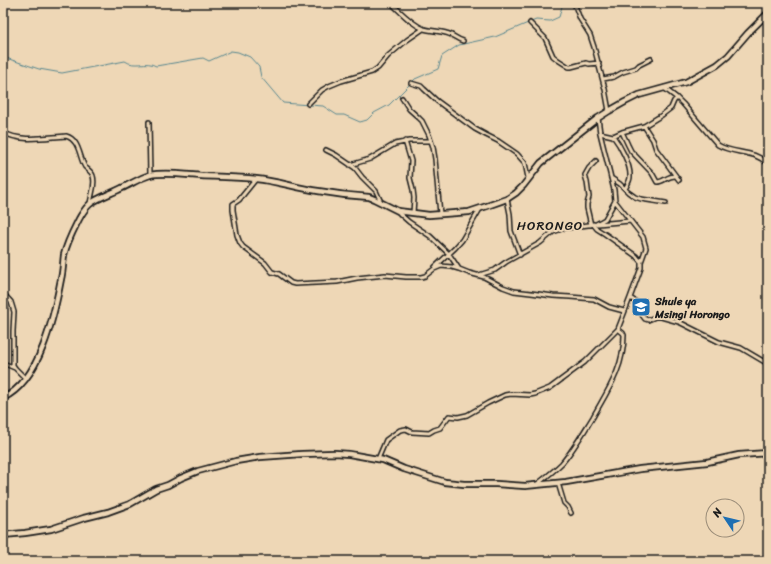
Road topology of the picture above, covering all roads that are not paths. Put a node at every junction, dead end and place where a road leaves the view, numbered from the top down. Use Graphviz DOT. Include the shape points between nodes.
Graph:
graph roads {
  1 [pos="391,3"];
  2 [pos="574,4"];
  3 [pos="768,13"];
  4 [pos="530,23"];
  5 [pos="423,29"];
  6 [pos="463,41"];
  7 [pos="651,59"];
  8 [pos="599,63"];
  9 [pos="603,79"];
  10 [pos="411,83"];
  11 [pos="664,88"];
  12 [pos="402,98"];
  13 [pos="677,98"];
  14 [pos="308,104"];
  15 [pos="609,111"];
  16 [pos="598,118"];
  17 [pos="149,122"];
  18 [pos="644,126"];
  19 [pos="3,132"];
  20 [pos="622,132"];
  21 [pos="600,133"];
  22 [pos="613,136"];
  23 [pos="405,141"];
  24 [pos="430,141"];
  25 [pos="326,150"];
  26 [pos="596,162"];
  27 [pos="350,164"];
  28 [pos="768,164"];
  29 [pos="150,176"];
  30 [pos="676,176"];
  31 [pos="528,178"];
  32 [pos="611,178"];
  33 [pos="256,179"];
  34 [pos="679,180"];
  35 [pos="625,189"];
  36 [pos="507,199"];
  37 [pos="380,202"];
  38 [pos="615,202"];
  39 [pos="666,203"];
  40 [pos="90,204"];
  41 [pos="480,209"];
  42 [pos="398,211"];
  43 [pos="413,213"];
  44 [pos="440,214"];
  45 [pos="630,221"];
  46 [pos="593,225"];
  47 [pos="449,254"];
  48 [pos="520,255"];
  49 [pos="641,262"];
  50 [pos="434,269"];
  51 [pos="459,269"];
  52 [pos="479,275"];
  53 [pos="3,293"];
  54 [pos="630,298"];
  55 [pos="624,312"];
  56 [pos="618,329"];
  57 [pos="3,363"];
  58 [pos="768,364"];
  59 [pos="15,368"];
  60 [pos="26,379"];
  61 [pos="3,398"];
  62 [pos="768,453"];
  63 [pos="378,459"];
  64 [pos="558,483"];
  65 [pos="536,485"];
  66 [pos="571,513"];
  67 [pos="3,535"];
  1 -- 5 [label="street"];
  2 -- 8 [label="street" via="590,35"];
  3 -- 11 [label="street" via="717,65 686,82"];
  4 -- 8 [label="street" via="545,38 553,56 568,67"];
  5 -- 6 [label="street" via="447,33"];
  5 -- 14 [label="street" via="372,72 329,86"];
  7 -- 9 [label="street" via="636,68"];
  8 -- 9 [label="street"];
  9 -- 15 [label="street"];
  10 -- 31 [label="street" via="421,86 475,129 517,154 524,163"];
  11 -- 13 [label="street"];
  11 -- 15 [label="street" via="639,95"];
  12 -- 24 [label="street" via="422,121"];
  13 -- 18 [label="street" via="671,108"];
  13 -- 28 [label="street" via="718,145 724,149 756,155"];
  15 -- 16 [label="street"];
  16 -- 21 [label="street"];
  16 -- 31 [label="street" via="541,163"];
  17 -- 29 [label="street"];
  18 -- 20 [label="street"];
  18 -- 30 [label="street" via="656,149"];
  19 -- 40 [label="street" via="21,138 71,138 85,167 93,175"];
  20 -- 22 [label="street"];
  20 -- 30 [label="street" via="631,151 657,182"];
  21 -- 22 [label="street"];
  21 -- 32 [label="street"];
  22 -- 35 [label="street" via="628,163 630,179"];
  23 -- 24 [label="street"];
  23 -- 27 [label="street" via="395,144 370,160"];
  23 -- 43 [label="street" via="411,161"];
  24 -- 44 [label="street" via="435,159"];
  25 -- 27 [label="street"];
  26 -- 46 [label="street" via="586,175 589,197 587,204"];
  27 -- 37 [label="street" via="376,191"];
  29 -- 33 [label="street" via="184,174"];
  29 -- 40 [label="street"];
  30 -- 34 [label="street"];
  31 -- 36 [label="street" via="516,193"];
  32 -- 35 [label="street"];
  32 -- 38 [label="street"];
  33 -- 37 [label="street" via="318,191 369,197"];
  33 -- 50 [label="street" via="233,204 239,241 272,272 291,283 337,282 385,275 421,277"];
  35 -- 39 [label="street" via="641,199"];
  36 -- 41 [label="street"];
  36 -- 48 [label="street" via="512,237"];
  37 -- 42 [label="street"];
  38 -- 45 [label="street"];
  38 -- 46 [label="street" via="605,219"];
  40 -- 60 [label="street" via="70,235 46,339"];
  41 -- 44 [label="street"];
  41 -- 47 [label="street" via="462,240"];
  42 -- 43 [label="street"];
  42 -- 47 [label="street"];
  43 -- 44 [label="street"];
  45 -- 46 [label="street"];
  45 -- 49 [label="street" via="643,237 646,246"];
  46 -- 48 [label="street" via="559,229"];
  46 -- 49 [label="street"];
  47 -- 50 [label="street"];
  47 -- 51 [label="street"];
  48 -- 52 [label="street" via="495,270"];
  49 -- 54 [label="street"];
  50 -- 51 [label="street" via="441,266"];
  51 -- 52 [label="street"];
  52 -- 55 [label="street" via="514,292 594,299"];
  53 -- 59 [label="street" via="11,302 14,312"];
  54 -- 55 [label="street"];
  54 -- 58 [label="street" via="643,306 642,315 645,319 661,317 679,322 719,342 741,348"];
  55 -- 56 [label="street"];
  56 -- 63 [label="street" via="585,362 550,388 530,395 505,395 467,415 450,415 440,428 429,433 400,430 386,440"];
  56 -- 65 [label="street" via="624,333 622,356 608,392 572,450"];
  57 -- 59 [label="street"];
  59 -- 60 [label="street"];
  60 -- 61 [label="street"];
  62 -- 64 [label="street" via="616,472"];
  63 -- 65 [label="street" via="445,482"];
  63 -- 67 [label="street" via="322,453 236,461 198,471 108,512 51,529"];
  64 -- 65 [label="street"];
  64 -- 66 [label="street" via="564,503"];
}
